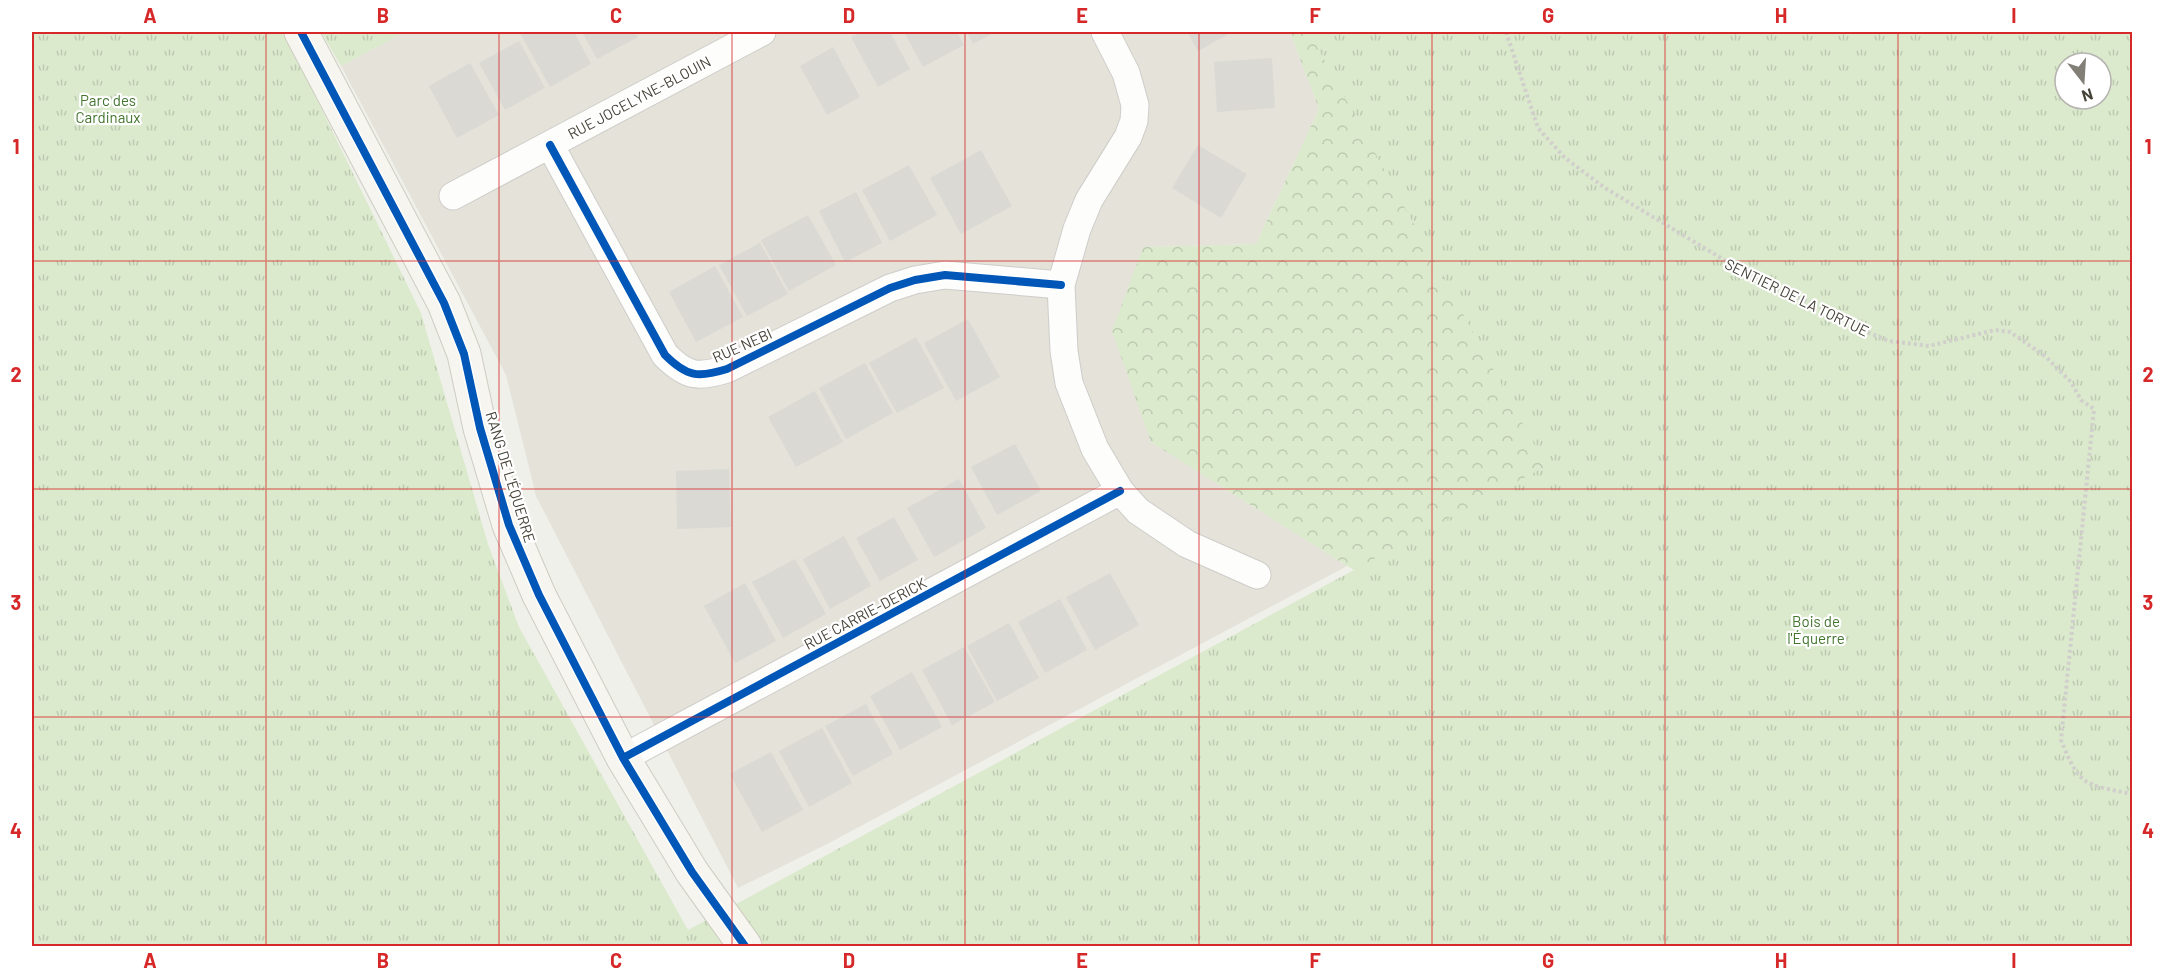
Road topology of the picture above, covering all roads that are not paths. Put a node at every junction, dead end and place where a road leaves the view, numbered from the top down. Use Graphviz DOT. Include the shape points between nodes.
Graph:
graph roads {
  1 [pos="300,32"];
  2 [pos="762,32"];
  3 [pos="1105,32"];
  4 [pos="550,145"];
  5 [pos="453,196"];
  6 [pos="1061,285"];
  7 [pos="1120,491"];
  8 [pos="1257,575"];
  9 [pos="622,758"];
  10 [pos="745,946"];
  1 -- 9 [label="street, RANG DE L'ÉQUERRE" via="444,303 464,354 480,428 509,525 538,595"];
  2 -- 4 [label="street, RUE JOCELYNE-BLOUIN"];
  3 -- 6 [label="street" via="1126,73 1135,105 1134,121 1089,200"];
  4 -- 5 [label="street, RUE JOCELYNE-BLOUIN"];
  4 -- 6 [label="street, RUE NEBI" via="661,348 684,372 698,375 727,369 891,288 915,280 945,275"];
  6 -- 7 [label="street" via="1064,351 1070,383 1087,433"];
  7 -- 8 [label="street" via="1138,511 1187,544"];
  7 -- 9 [label="street, RUE CARRIE-DERICK"];
  9 -- 10 [label="street, RANG DE L'ÉQUERRE" via="692,872"];
}
